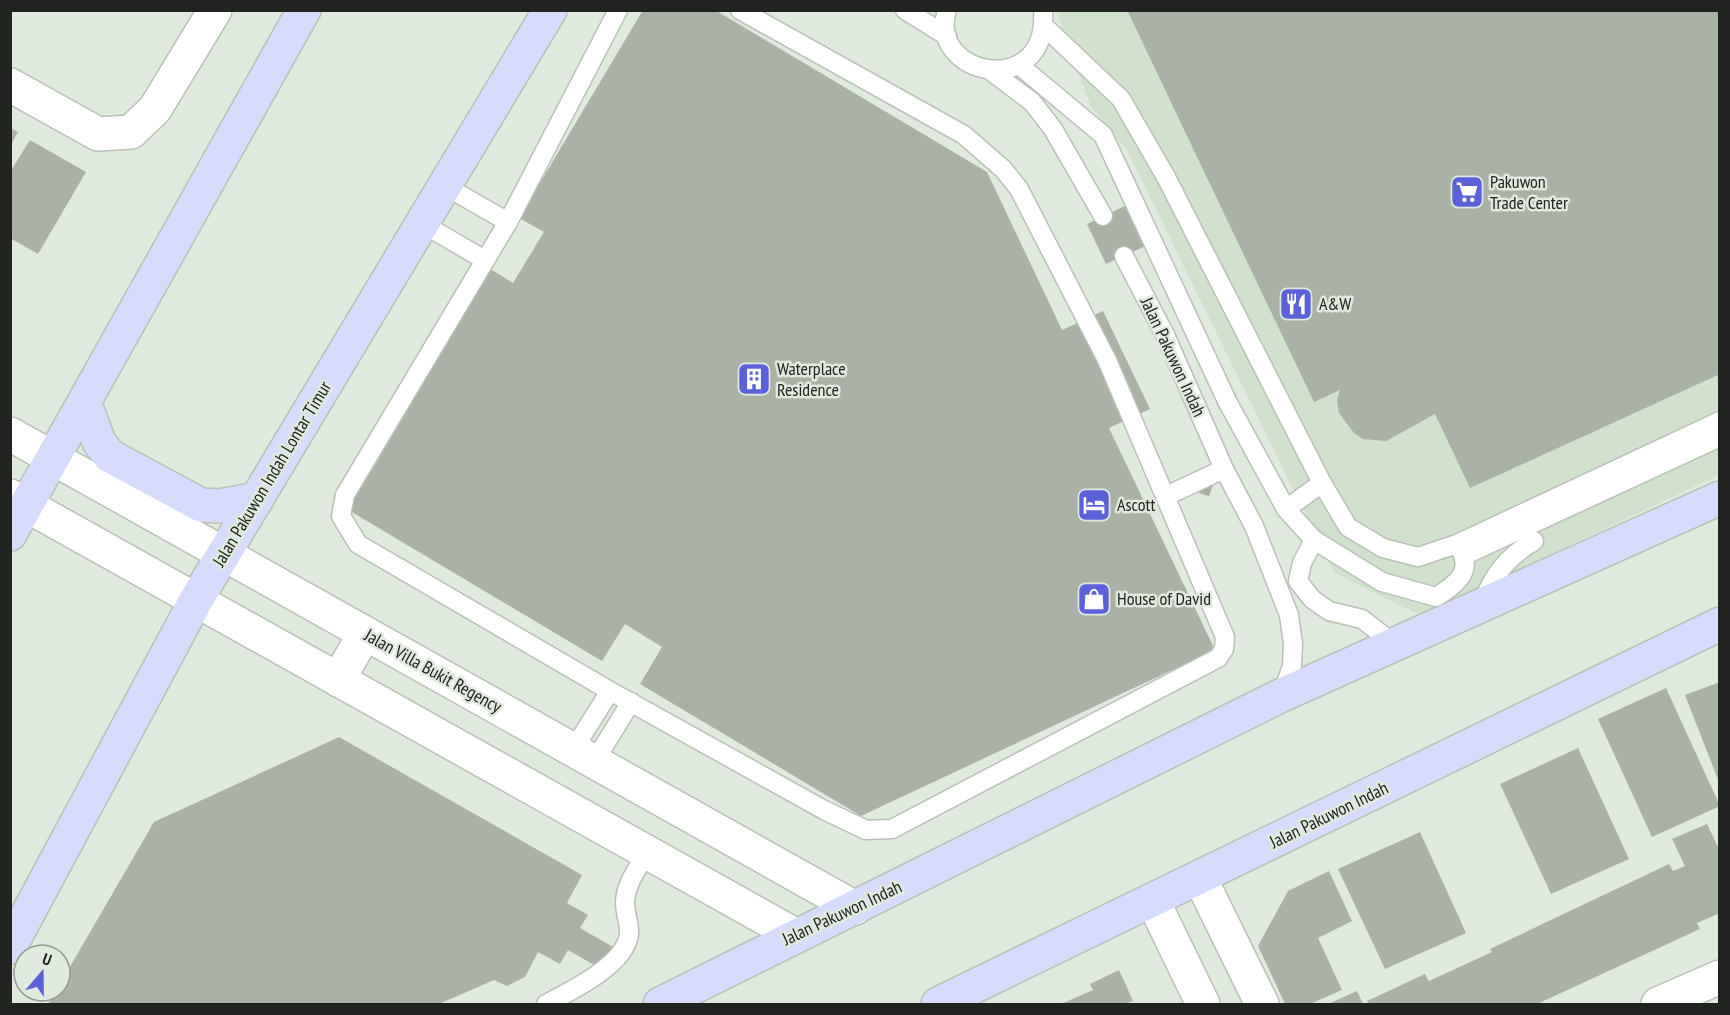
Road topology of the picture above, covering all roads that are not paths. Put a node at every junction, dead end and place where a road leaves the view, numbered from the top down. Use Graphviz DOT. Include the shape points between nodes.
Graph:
graph roads {
  1 [pos="215,10"];
  2 [pos="304,10"];
  3 [pos="550,10"];
  4 [pos="618,10"];
  5 [pos="740,10"];
  6 [pos="905,10"];
  7 [pos="947,10"];
  8 [pos="1044,19"];
  9 [pos="947,36"];
  10 [pos="1019,65"];
  11 [pos="991,71"];
  12 [pos="10,85"];
  13 [pos="445,186"];
  14 [pos="1103,216"];
  15 [pos="508,222"];
  16 [pos="423,224"];
  17 [pos="1124,256"];
  18 [pos="485,260"];
  19 [pos="86,404"];
  20 [pos="1719,421"];
  21 [pos="10,434"];
  22 [pos="1719,437"];
  23 [pos="55,459"];
  24 [pos="1224,469"];
  25 [pos="1322,483"];
  26 [pos="1166,496"];
  27 [pos="1719,498"];
  28 [pos="258,499"];
  29 [pos="19,501"];
  30 [pos="1286,509"];
  31 [pos="10,534"];
  32 [pos="1314,540"];
  33 [pos="1534,541"];
  34 [pos="1461,550"];
  35 [pos="224,554"];
  36 [pos="196,600"];
  37 [pos="1482,606"];
  38 [pos="1719,624"];
  39 [pos="365,633"];
  40 [pos="1392,647"];
  41 [pos="338,680"];
  42 [pos="610,692"];
  43 [pos="1282,695"];
  44 [pos="631,702"];
  45 [pos="584,756"];
  46 [pos="647,852"];
  47 [pos="1200,878"];
  48 [pos="1153,901"];
  49 [pos="855,908"];
  50 [pos="795,935"];
  51 [pos="10,947"];
  52 [pos="1719,977"];
  53 [pos="546,1005"];
  54 [pos="660,1005"];
  55 [pos="938,1005"];
  56 [pos="1203,1005"];
  57 [pos="1262,1005"];
  58 [pos="1658,1005"];
  1 -- 12 [label="street" via="155,109 131,132 98,134"];
  2 -- 19 [label="street"];
  3 -- 13 [label="street, Jalan Pakuwon Indah Lontar Timur"];
  4 -- 15 [label="lane"];
  5 -- 26 [label="lane" via="943,121 1003,169 1019,189 1107,360"];
  6 -- 9 [label="lane"];
  7 -- 9 [label="lane"];
  8 -- 10 [label="lane" via="1037,49"];
  8 -- 25 [label="lane" via="1121,99 1166,177"];
  9 -- 11 [label="lane" via="956,53 972,65"];
  10 -- 11 [label="lane"];
  10 -- 30 [label="lane" via="1103,135 1227,401"];
  11 -- 14 [label="lane" via="1032,102 1053,129"];
  13 -- 15 [label="lane"];
  13 -- 16 [label="street, Jalan Pakuwon Indah Lontar Timur"];
  15 -- 18 [label="lane"];
  16 -- 18 [label="lane"];
  16 -- 28 [label="street, Jalan Pakuwon Indah Lontar Timur"];
  17 -- 24 [label="lane, Jalan Pakuwon Indah" via="1166,337"];
  18 -- 42 [label="lane" via="345,495 341,516 358,544"];
  19 -- 23 [label="street"];
  19 -- 28 [label="street" via="99,442 110,456 201,505"];
  20 -- 34 [label="lane"];
  21 -- 23 [label="street, Jalan Villa Bukit Regency"];
  22 -- 34 [label="lane"];
  23 -- 29 [label="street"];
  23 -- 35 [label="street, Jalan Villa Bukit Regency"];
  24 -- 26 [label="lane"];
  24 -- 43 [label="lane, Jalan Pakuwon Indah" via="1254,526 1289,615 1292,666"];
  25 -- 30 [label="lane"];
  25 -- 34 [label="lane" via="1348,527 1383,548 1418,557"];
  26 -- 44 [label="lane" via="1225,637 1218,658 892,829 866,830 824,810"];
  27 -- 37 [label="street, Jalan Pakuwon Indah"];
  28 -- 35 [label="street, Jalan Pakuwon Indah Lontar Timur"];
  29 -- 31 [label="street"];
  29 -- 36 [label="street"];
  30 -- 32 [label="lane"];
  32 -- 34 [label="lane" via="1382,582 1436,597 1465,570"];
  32 -- 40 [label="lane" via="1298,581 1329,611 1362,619"];
  33 -- 37 [label="lane" via="1512,554 1500,568 1489,584"];
  35 -- 36 [label="street, Jalan Pakuwon Indah Lontar Timur"];
  35 -- 39 [label="street, Jalan Villa Bukit Regency"];
  36 -- 41 [label="street"];
  36 -- 51 [label="street, Jalan Pakuwon Indah Lontar Timur"];
  37 -- 40 [label="street, Jalan Pakuwon Indah"];
  38 -- 47 [label="street, Jalan Pakuwon Indah"];
  39 -- 41 [label="street"];
  39 -- 45 [label="street, Jalan Villa Bukit Regency"];
  40 -- 43 [label="street, Jalan Pakuwon Indah"];
  41 -- 46 [label="street"];
  42 -- 44 [label="lane"];
  42 -- 45 [label="lane"];
  43 -- 49 [label="street, Jalan Pakuwon Indah"];
  44 -- 45 [label="lane"];
  45 -- 49 [label="street, Jalan Villa Bukit Regency"];
  46 -- 50 [label="street"];
  46 -- 53 [label="lane" via="626,890 626,944 599,975"];
  47 -- 48 [label="street, Jalan Pakuwon Indah"];
  47 -- 57 [label="street"];
  48 -- 55 [label="street, Jalan Pakuwon Indah"];
  48 -- 56 [label="street"];
  49 -- 50 [label="street, Jalan Pakuwon Indah"];
  50 -- 54 [label="street, Jalan Pakuwon Indah"];
  52 -- 58 [label="street"];
}
